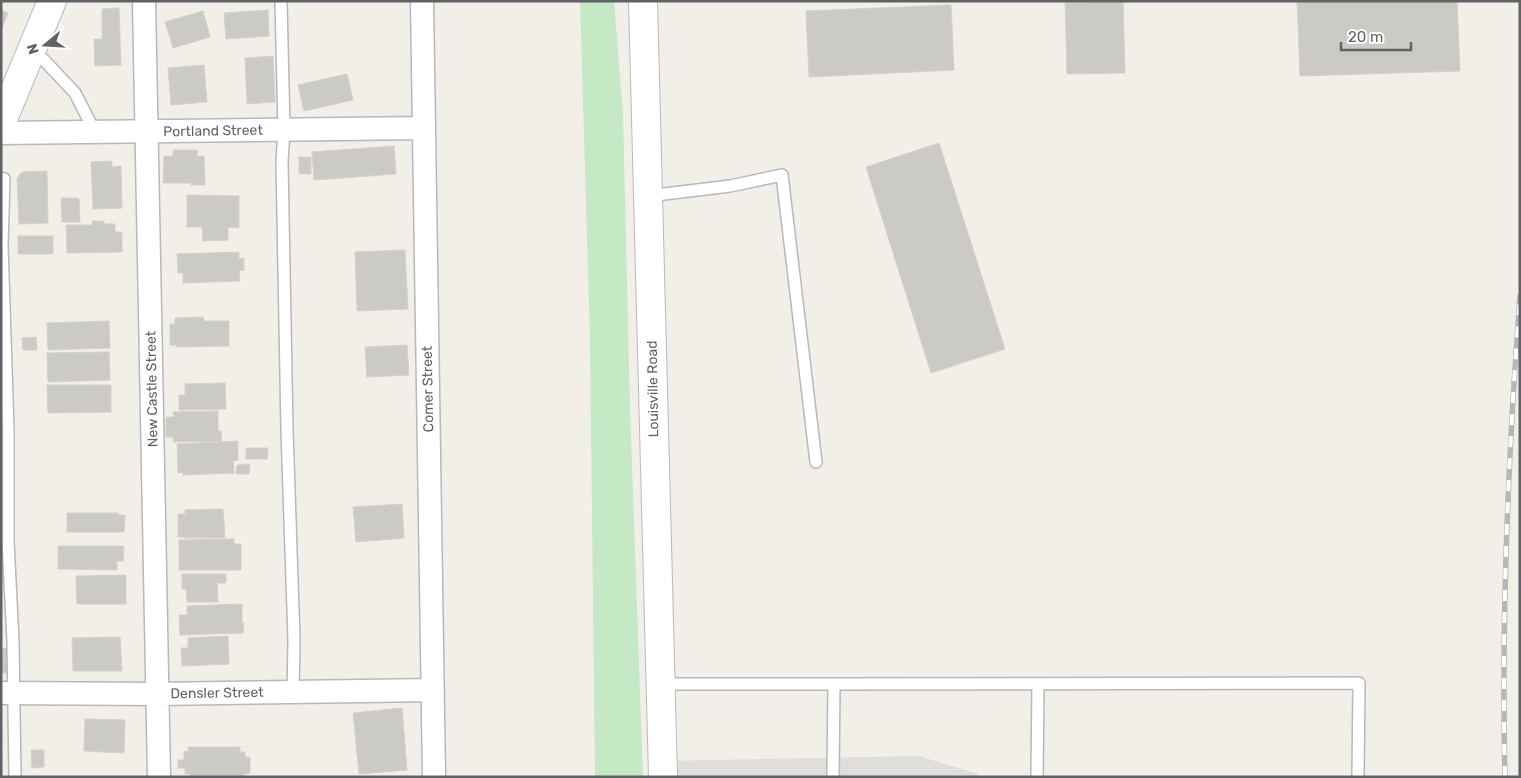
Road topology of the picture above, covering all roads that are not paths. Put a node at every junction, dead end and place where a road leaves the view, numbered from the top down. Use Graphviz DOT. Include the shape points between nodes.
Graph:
graph roads {
  1 [pos="52,1"];
  2 [pos="144,1"];
  3 [pos="281,1"];
  4 [pos="422,1"];
  5 [pos="643,1"];
  6 [pos="31,52"];
  7 [pos="1,124"];
  8 [pos="424,128"];
  9 [pos="284,130"];
  10 [pos="147,131"];
  11 [pos="95,132"];
  12 [pos="1,133"];
  13 [pos="1,178"];
  14 [pos="648,196"];
  15 [pos="816,462"];
  16 [pos="661,684"];
  17 [pos="834,684"];
  18 [pos="1038,684"];
  19 [pos="433,690"];
  20 [pos="293,692"];
  21 [pos="8,693"];
  22 [pos="158,694"];
  23 [pos="15,777"];
  24 [pos="159,777"];
  25 [pos="434,777"];
  26 [pos="663,777"];
  27 [pos="832,777"];
  28 [pos="1037,777"];
  29 [pos="1358,777"];
  1 -- 6 [label="main road"];
  2 -- 10 [label="street, New Castle Street"];
  3 -- 9 [label="lane"];
  4 -- 8 [label="street, Comer Street"];
  5 -- 14 [label="main road, Louisville Road"];
  6 -- 7 [label="main road"];
  6 -- 11 [label="lane" via="44,60 75,93"];
  8 -- 9 [label="street, Portland Street"];
  8 -- 19 [label="street, Comer Street"];
  9 -- 10 [label="street, Portland Street"];
  9 -- 20 [label="lane"];
  10 -- 11 [label="street, Portland Street"];
  10 -- 22 [label="street, New Castle Street"];
  11 -- 12 [label="street, Portland Street"];
  13 -- 21 [label="lane" via="4,179 2,245 8,429"];
  14 -- 15 [label="lane" via="730,186 782,175"];
  14 -- 16 [label="main road, Louisville Road"];
  16 -- 17 [label="lane"];
  16 -- 26 [label="main road, Louisville Road"];
  17 -- 18 [label="lane"];
  17 -- 27 [label="lane"];
  18 -- 28 [label="lane"];
  18 -- 29 [label="lane" via="1359,683"];
  19 -- 20 [label="street, Densler Street"];
  19 -- 25 [label="street, Comer Street"];
  20 -- 22 [label="street, Densler Street"];
  21 -- 22 [label="street, Densler Street"];
  21 -- 23 [label="lane"];
  22 -- 24 [label="street, New Castle Street"];
}
